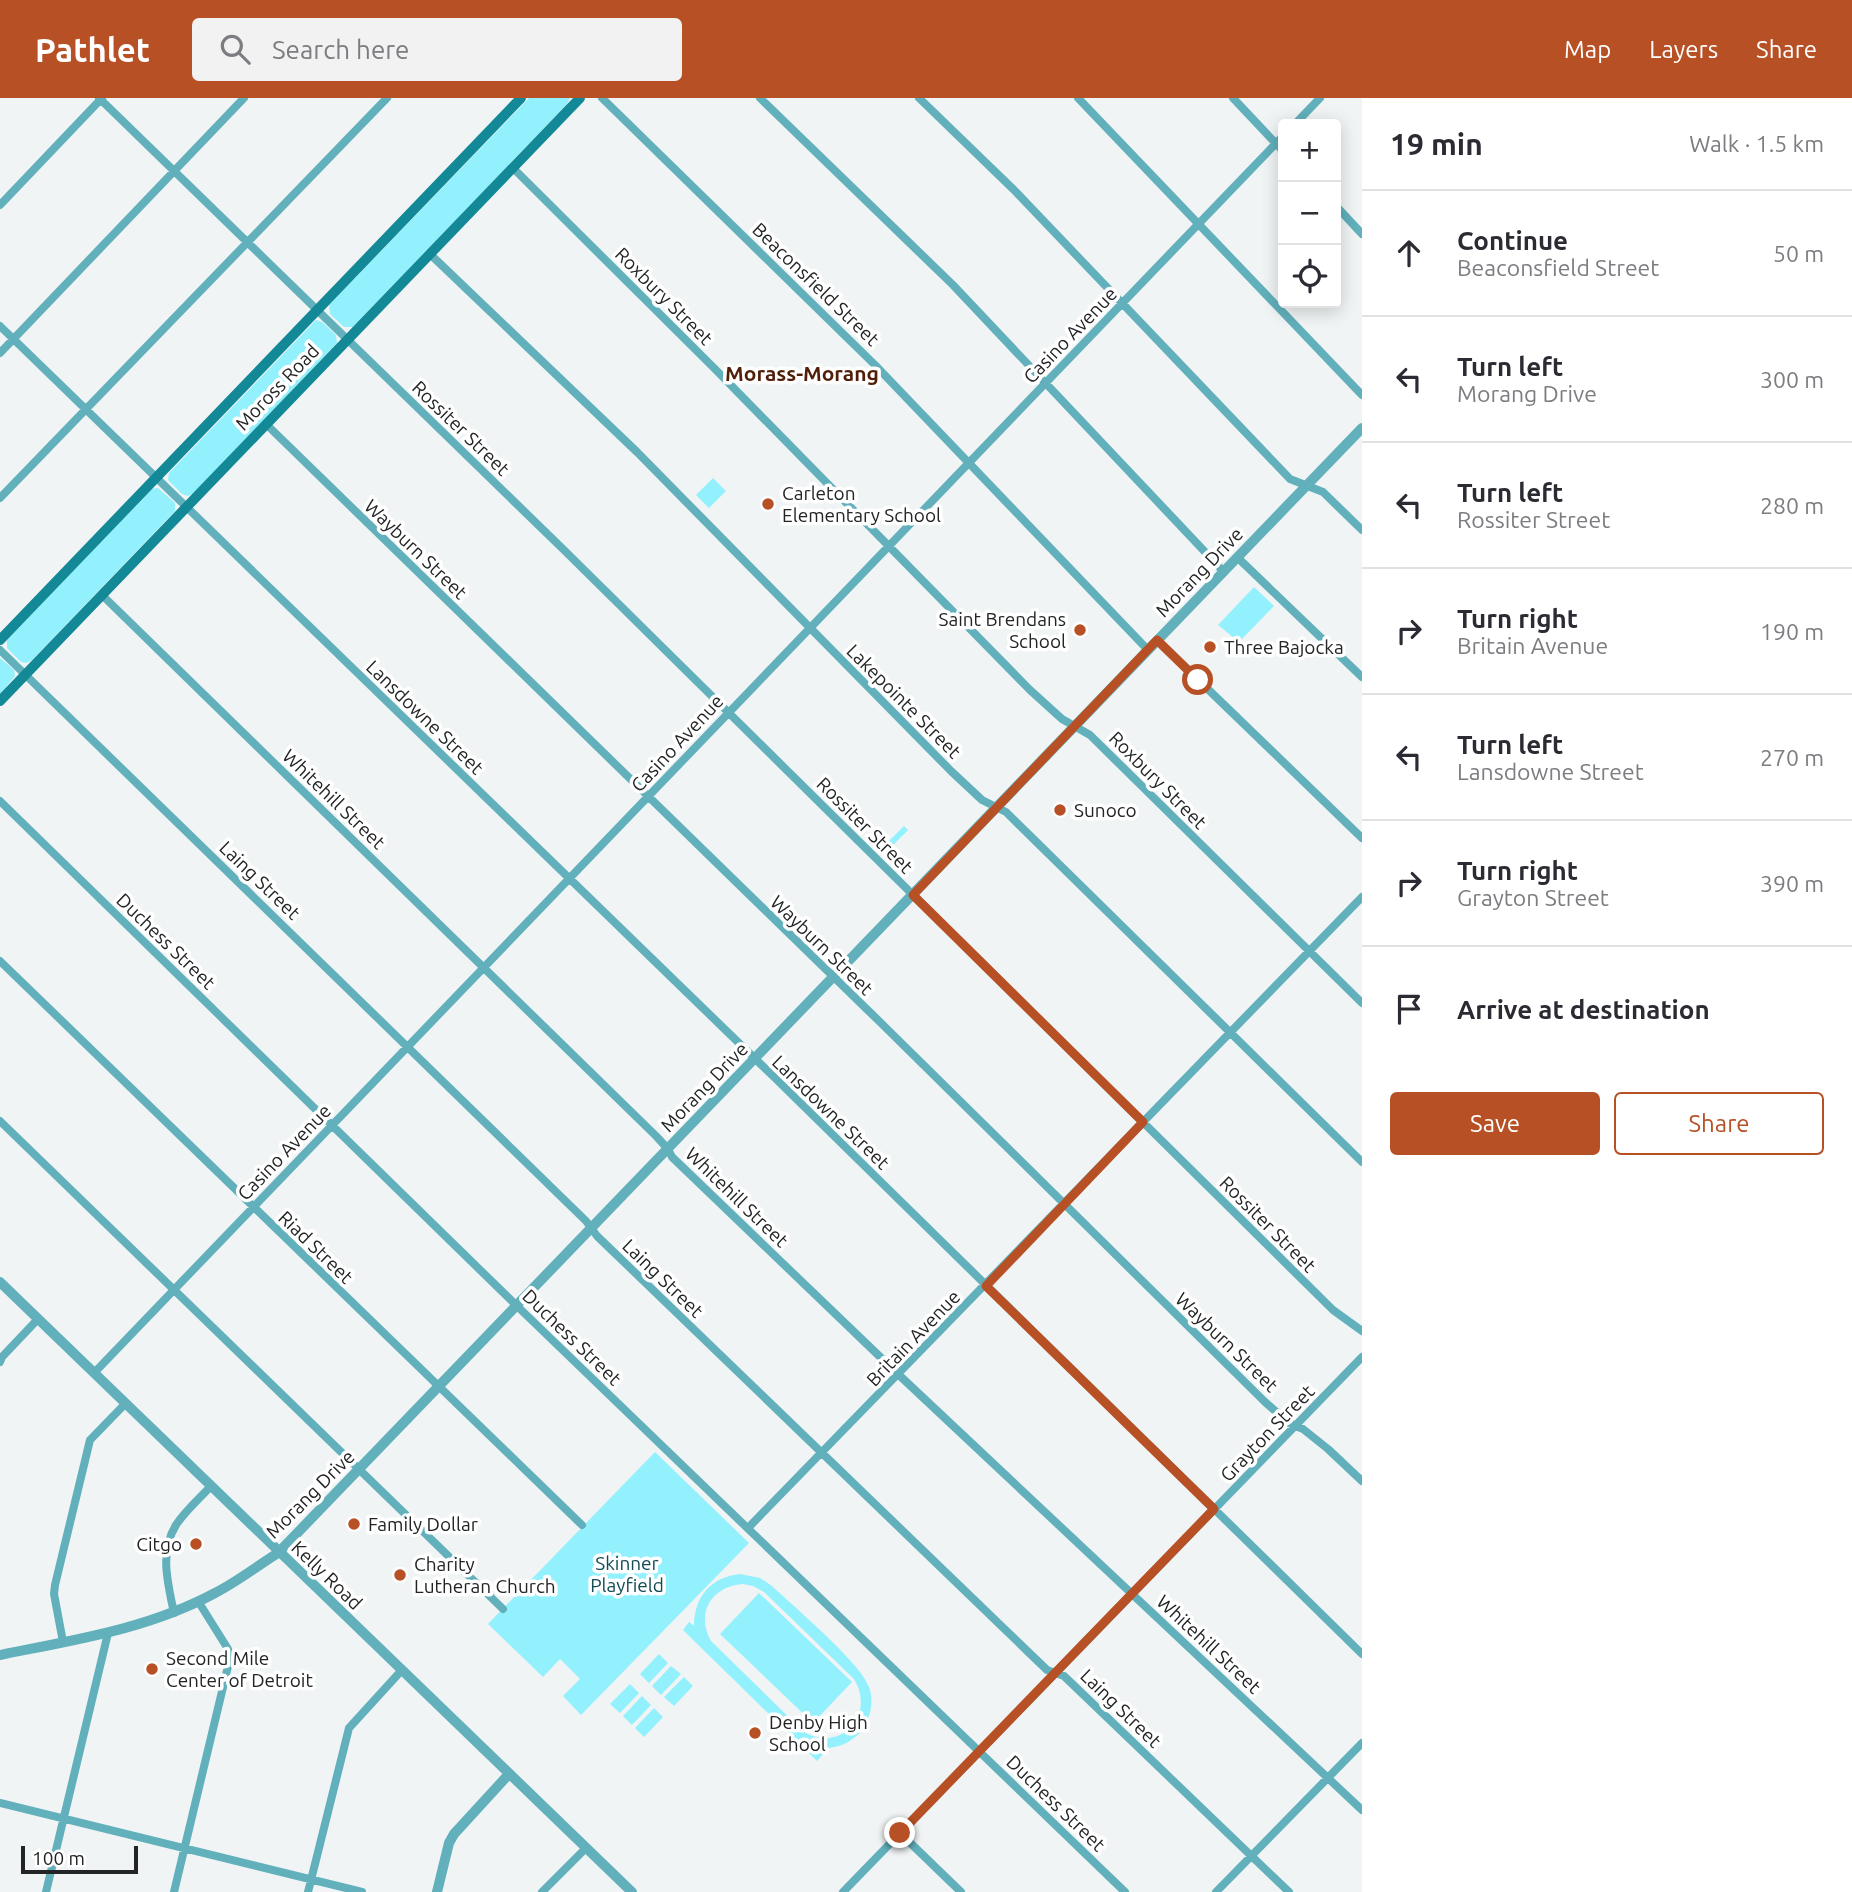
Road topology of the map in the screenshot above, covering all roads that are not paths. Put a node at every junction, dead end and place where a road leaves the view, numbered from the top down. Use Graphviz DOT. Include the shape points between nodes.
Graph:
graph roads {
  1 [pos="244,98"];
  2 [pos="387,98"];
  3 [pos="522,98"];
  4 [pos="580,98"];
  5 [pos="602,98"];
  6 [pos="760,98"];
  7 [pos="919,98"];
  8 [pos="1078,98"];
  9 [pos="1233,98"];
  10 [pos="1320,98"];
  11 [pos="100,99"];
  12 [pos="1299,119"];
  13 [pos="1276,143"];
  14 [pos="1278,145"];
  15 [pos="513,169"];
  16 [pos="174,171"];
  17 [pos="0,205"];
  18 [pos="1341,211"];
  19 [pos="1199,223"];
  20 [pos="1362,234"];
  21 [pos="248,243"];
  22 [pos="430,254"];
  23 [pos="1123,303"];
  24 [pos="317,310"];
  25 [pos="0,326"];
  26 [pos="13,339"];
  27 [pos="348,339"];
  28 [pos="0,353"];
  29 [pos="1046,383"];
  30 [pos="1362,395"];
  31 [pos="86,410"];
  32 [pos="266,424"];
  33 [pos="1362,428"];
  34 [pos="969,463"];
  35 [pos="157,477"];
  36 [pos="1306,487"];
  37 [pos="0,498"];
  38 [pos="187,506"];
  39 [pos="1362,530"];
  40 [pos="890,545"];
  41 [pos="1238,558"];
  42 [pos="1224,572"];
  43 [pos="102,595"];
  44 [pos="809,629"];
  45 [pos="0,640"];
  46 [pos="1157,640"];
  47 [pos="0,650"];
  48 [pos="1148,650"];
  49 [pos="26,674"];
  50 [pos="1362,677"];
  51 [pos="0,701"];
  52 [pos="728,712"];
  53 [pos="1076,726"];
  54 [pos="647,797"];
  55 [pos="0,801"];
  56 [pos="997,808"];
  57 [pos="1362,838"];
  58 [pos="569,879"];
  59 [pos="913,895"];
  60 [pos="1362,897"];
  61 [pos="1309,951"];
  62 [pos="0,961"];
  63 [pos="483,968"];
  64 [pos="834,978"];
  65 [pos="1362,1003"];
  66 [pos="1231,1032"];
  67 [pos="408,1046"];
  68 [pos="755,1060"];
  69 [pos="0,1121"];
  70 [pos="1143,1122"];
  71 [pos="332,1125"];
  72 [pos="668,1149"];
  73 [pos="1362,1162"];
  74 [pos="1065,1204"];
  75 [pos="253,1208"];
  76 [pos="592,1229"];
  77 [pos="0,1282"];
  78 [pos="986,1286"];
  79 [pos="173,1290"];
  80 [pos="517,1306"];
  81 [pos="38,1319"];
  82 [pos="1362,1331"];
  83 [pos="1362,1357"];
  84 [pos="0,1362"];
  85 [pos="94,1373"];
  86 [pos="899,1375"];
  87 [pos="438,1388"];
  88 [pos="125,1404"];
  89 [pos="1295,1426"];
  90 [pos="822,1453"];
  91 [pos="359,1470"];
  92 [pos="1362,1481"];
  93 [pos="210,1487"];
  94 [pos="1214,1509"];
  95 [pos="582,1525"];
  96 [pos="748,1528"];
  97 [pos="278,1553"];
  98 [pos="1133,1594"];
  99 [pos="198,1601"];
  100 [pos="503,1609"];
  101 [pos="174,1612"];
  102 [pos="108,1633"];
  103 [pos="63,1642"];
  104 [pos="1362,1654"];
  105 [pos="0,1656"];
  106 [pos="401,1671"];
  107 [pos="1055,1673"];
  108 [pos="1362,1743"];
  109 [pos="979,1751"];
  110 [pos="509,1774"];
  111 [pos="1329,1777"];
  112 [pos="0,1803"];
  113 [pos="1362,1810"];
  114 [pos="63,1819"];
  115 [pos="900,1833"];
  116 [pos="586,1848"];
  117 [pos="184,1849"];
  118 [pos="1251,1855"];
  119 [pos="311,1880"];
  120 [pos="46,1892"];
  121 [pos="174,1892"];
  122 [pos="308,1892"];
  123 [pos="362,1892"];
  124 [pos="437,1892"];
  125 [pos="542,1892"];
  126 [pos="632,1892"];
  127 [pos="843,1892"];
  128 [pos="961,1892"];
  129 [pos="1125,1892"];
  130 [pos="1216,1892"];
  131 [pos="1289,1892"];
  1 -- 16 [label="street"];
  2 -- 21 [label="street"];
  3 -- 24 [label="main road, Moross Road"];
  4 -- 15 [label="main road, Moross Road"];
  5 -- 34 [label="street, Beaconsfield Street" via="876,365"];
  6 -- 29 [label="street" via="953,285"];
  7 -- 23 [label="street"];
  8 -- 19 [label="street"];
  9 -- 13 [label="street"];
  10 -- 12 [label="street"];
  11 -- 16 [label="street, Rossiter Street"];
  11 -- 17 [label="street"];
  13 -- 14 [label="street"];
  13 -- 19 [label="street, Casino Avenue"];
  15 -- 22 [label="main road, Moross Road"];
  15 -- 40 [label="street, Roxbury Street"];
  16 -- 21 [label="street, Rossiter Street"];
  16 -- 26 [label="street"];
  18 -- 20 [label="street"];
  19 -- 23 [label="street, Casino Avenue"];
  19 -- 30 [label="street"];
  21 -- 24 [label="street, Rossiter Street"];
  21 -- 31 [label="street"];
  22 -- 27 [label="main road, Moross Road"];
  22 -- 44 [label="street, Lakepointe Street" via="637,452"];
  23 -- 29 [label="street, Casino Avenue"];
  23 -- 36 [label="street" via="1289,478"];
  24 -- 27 [label="street, Rossiter Street"];
  24 -- 35 [label="main road, Moross Road"];
  25 -- 26 [label="street, Lansdowne Street"];
  26 -- 28 [label="street"];
  26 -- 31 [label="street, Lansdowne Street"];
  27 -- 32 [label="main road, Moross Road"];
  27 -- 52 [label="street, Rossiter Street"];
  29 -- 34 [label="street, Casino Avenue"];
  29 -- 42 [label="street"];
  31 -- 35 [label="street, Lansdowne Street"];
  31 -- 37 [label="street"];
  32 -- 38 [label="main road, Moross Road"];
  32 -- 54 [label="street, Wayburn Street"];
  33 -- 36 [label="street, Morang Drive"];
  34 -- 40 [label="street, Casino Avenue"];
  34 -- 48 [label="street, Beaconsfield Street"];
  35 -- 38 [label="street, Lansdowne Street"];
  35 -- 45 [label="main road, Moross Road"];
  36 -- 39 [label="street" via="1323,492"];
  36 -- 41 [label="street, Morang Drive"];
  38 -- 43 [label="main road, Moross Road"];
  38 -- 58 [label="street, Lansdowne Street"];
  40 -- 44 [label="street, Casino Avenue"];
  40 -- 53 [label="street, Roxbury Street" via="1030,690"];
  41 -- 42 [label="street, Morang Drive"];
  41 -- 50 [label="street"];
  42 -- 46 [label="street, Morang Drive"];
  43 -- 49 [label="main road, Moross Road"];
  43 -- 63 [label="street, Whitehill Street"];
  44 -- 52 [label="street, Casino Avenue"];
  44 -- 56 [label="street, Lakepointe Street" via="951,771"];
  46 -- 48 [label="street, Morang Drive"];
  46 -- 57 [label="street"];
  47 -- 49 [label="street, Laing Street"];
  48 -- 53 [label="street, Morang Drive"];
  49 -- 51 [label="main road, Moross Road"];
  49 -- 67 [label="street, Laing Street"];
  52 -- 54 [label="street, Casino Avenue"];
  52 -- 59 [label="street, Rossiter Street"];
  53 -- 56 [label="street, Morang Drive"];
  53 -- 61 [label="street, Roxbury Street"];
  54 -- 58 [label="street, Casino Avenue"];
  54 -- 64 [label="street, Wayburn Street"];
  55 -- 71 [label="street, Duchess Street"];
  56 -- 59 [label="street, Morang Drive"];
  56 -- 66 [label="street, Lakepointe Street"];
  58 -- 63 [label="street, Casino Avenue"];
  58 -- 68 [label="street, Lansdowne Street"];
  59 -- 64 [label="street, Morang Drive"];
  59 -- 70 [label="street, Rossiter Street"];
  60 -- 61 [label="street, Britain Avenue"];
  61 -- 65 [label="street, Roxbury Street"];
  61 -- 66 [label="street, Britain Avenue"];
  62 -- 75 [label="street, Riad Street"];
  63 -- 67 [label="street, Casino Avenue"];
  63 -- 72 [label="street, Whitehill Street"];
  64 -- 68 [label="street, Morang Drive"];
  64 -- 74 [label="street, Wayburn Street"];
  66 -- 70 [label="street, Britain Avenue"];
  66 -- 73 [label="street, Lakepointe Street"];
  67 -- 71 [label="street, Casino Avenue"];
  67 -- 76 [label="street, Laing Street"];
  68 -- 72 [label="street, Morang Drive"];
  68 -- 78 [label="street, Lansdowne Street"];
  69 -- 79 [label="street"];
  70 -- 74 [label="street, Britain Avenue"];
  70 -- 82 [label="street, Rossiter Street" via="1334,1310"];
  71 -- 75 [label="street, Casino Avenue"];
  71 -- 80 [label="street, Duchess Street"];
  72 -- 76 [label="street, Morang Drive"];
  72 -- 86 [label="street, Whitehill Street"];
  74 -- 78 [label="street, Britain Avenue"];
  74 -- 89 [label="street, Wayburn Street" via="1265,1402"];
  75 -- 79 [label="street, Casino Avenue"];
  75 -- 87 [label="street, Riad Street"];
  76 -- 80 [label="street, Morang Drive"];
  76 -- 90 [label="street, Laing Street"];
  77 -- 81 [label="street, Kelly Road"];
  78 -- 86 [label="street, Britain Avenue"];
  78 -- 94 [label="street, Lansdowne Street"];
  79 -- 85 [label="street, Casino Avenue"];
  79 -- 91 [label="street"];
  80 -- 87 [label="street, Morang Drive"];
  80 -- 96 [label="street, Duchess Street"];
  81 -- 84 [label="street"];
  81 -- 85 [label="street, Kelly Road"];
  83 -- 89 [label="street, Grayton Street"];
  85 -- 88 [label="street, Kelly Road"];
  86 -- 90 [label="street, Britain Avenue"];
  86 -- 98 [label="street, Whitehill Street"];
  87 -- 91 [label="street, Morang Drive"];
  87 -- 95 [label="street, Riad Street"];
  88 -- 93 [label="street, Kelly Road"];
  88 -- 103 [label="street" via="90,1440 54,1594"];
  89 -- 92 [label="street, Wayburn Street"];
  89 -- 94 [label="street, Grayton Street"];
  90 -- 96 [label="street, Britain Avenue"];
  90 -- 107 [label="street, Laing Street"];
  91 -- 97 [label="street, Morang Drive"];
  91 -- 100 [label="street"];
  93 -- 97 [label="street, Kelly Road"];
  93 -- 101 [label="street" via="174,1527 165,1564"];
  94 -- 98 [label="street, Grayton Street"];
  94 -- 104 [label="street, Lansdowne Street"];
  96 -- 109 [label="street, Duchess Street"];
  97 -- 99 [label="street, Morang Drive"];
  97 -- 106 [label="street, Kelly Road"];
  98 -- 107 [label="street, Grayton Street"];
  98 -- 111 [label="street, Whitehill Street"];
  99 -- 101 [label="street, Morang Drive"];
  99 -- 117 [label="street" via="230,1658"];
  101 -- 102 [label="street, Morang Drive"];
  102 -- 103 [label="street, Morang Drive"];
  102 -- 114 [label="street"];
  103 -- 105 [label="street, Morang Drive"];
  106 -- 110 [label="street, Kelly Road"];
  106 -- 119 [label="street" via="349,1728"];
  107 -- 109 [label="street, Grayton Street"];
  107 -- 118 [label="street, Laing Street" via="1064,1676"];
  108 -- 111 [label="street"];
  109 -- 115 [label="street, Grayton Street"];
  109 -- 129 [label="street, Duchess Street"];
  110 -- 116 [label="street, Kelly Road"];
  110 -- 124 [label="street" via="454,1834"];
  111 -- 113 [label="street, Whitehill Street"];
  111 -- 118 [label="street"];
  112 -- 114 [label="street"];
  114 -- 117 [label="street"];
  114 -- 120 [label="street"];
  115 -- 127 [label="street, Grayton Street"];
  115 -- 128 [label="street"];
  116 -- 125 [label="street"];
  116 -- 126 [label="street, Kelly Road"];
  117 -- 119 [label="street"];
  117 -- 121 [label="street"];
  118 -- 130 [label="street"];
  118 -- 131 [label="street, Laing Street"];
  119 -- 122 [label="street"];
  119 -- 123 [label="street"];
}
